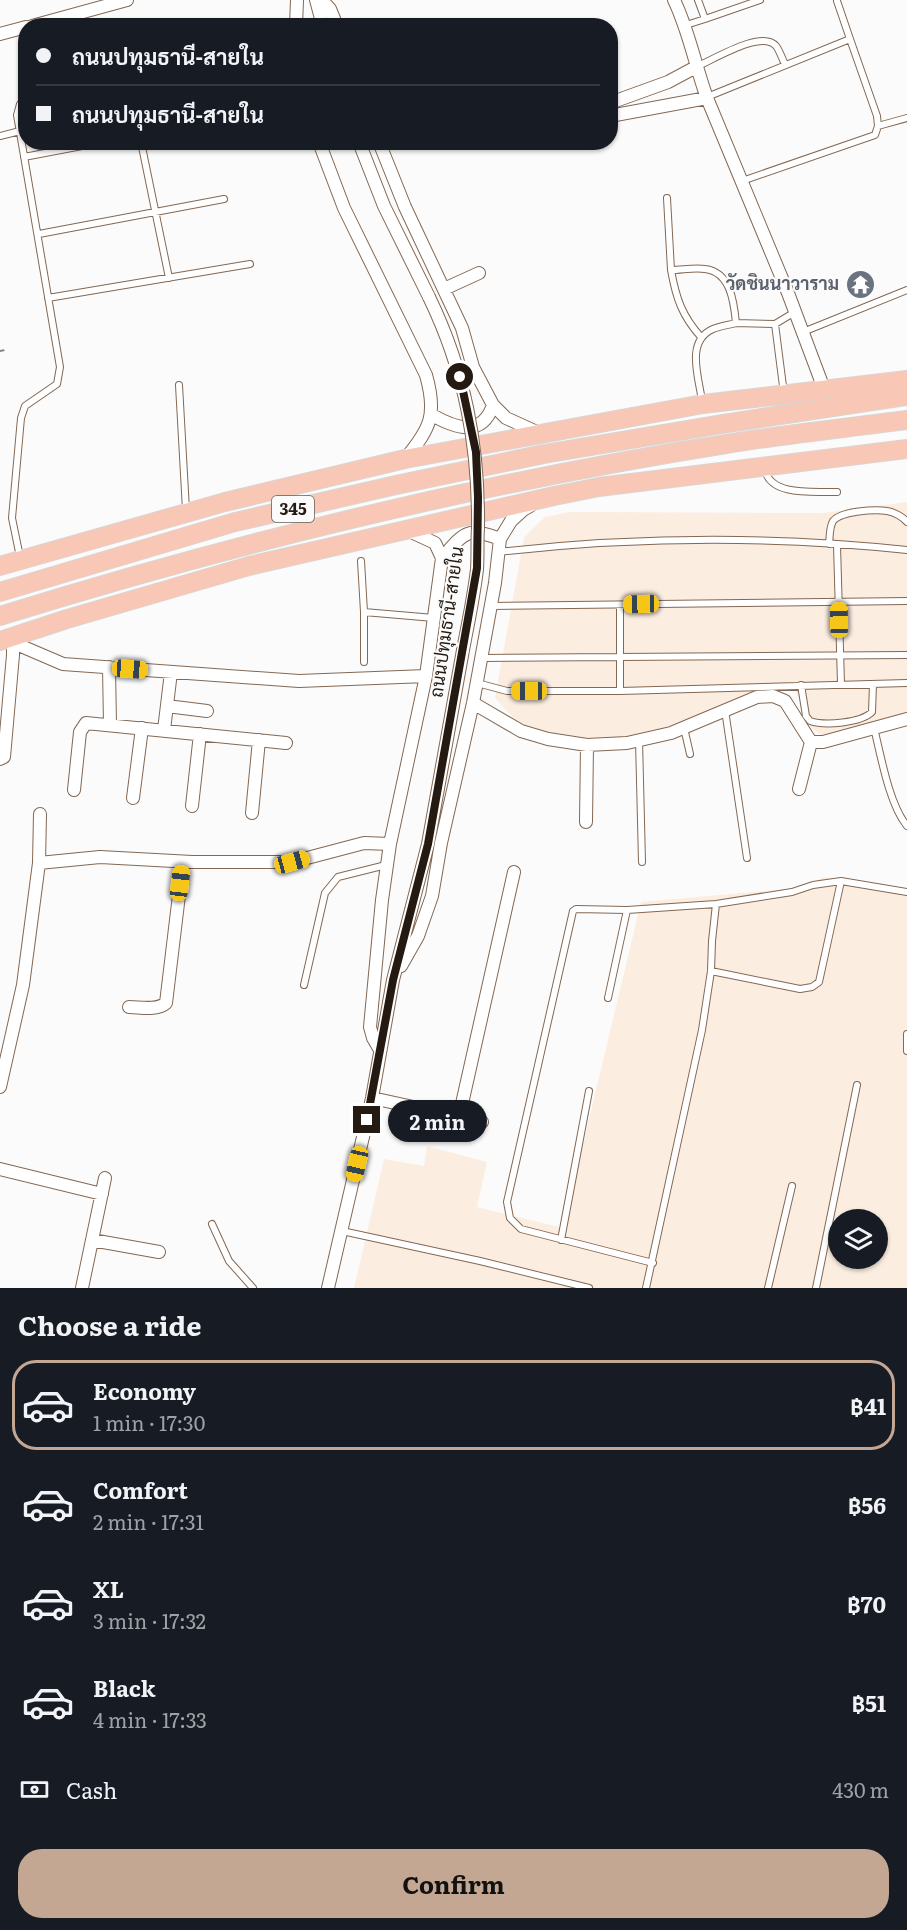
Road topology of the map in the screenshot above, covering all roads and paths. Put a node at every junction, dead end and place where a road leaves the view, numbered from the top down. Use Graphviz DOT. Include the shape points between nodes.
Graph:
graph roads {
  1 [pos="127,0"];
  2 [pos="297,0"];
  3 [pos="316,0"];
  4 [pos="322,0"];
  5 [pos="674,0"];
  6 [pos="698,0"];
  7 [pos="760,0"];
  8 [pos="837,1"];
  9 [pos="61,18"];
  10 [pos="296,18"];
  11 [pos="321,18"];
  12 [pos="334,18"];
  13 [pos="705,19"];
  14 [pos="686,25"];
  15 [pos="18,29"];
  16 [pos="0,34"];
  17 [pos="850,39"];
  18 [pos="785,64"];
  19 [pos="696,67"];
  20 [pos="707,98"];
  21 [pos="618,100"];
  22 [pos="618,115"];
  23 [pos="907,118"];
  24 [pos="878,126"];
  25 [pos="18,132"];
  26 [pos="0,136"];
  27 [pos="23,150"];
  28 [pos="61,150"];
  29 [pos="143,150"];
  30 [pos="323,150"];
  31 [pos="362,150"];
  32 [pos="382,150"];
  33 [pos="24,157"];
  34 [pos="741,182"];
  35 [pos="667,198"];
  36 [pos="224,200"];
  37 [pos="156,212"];
  38 [pos="39,234"];
  39 [pos="250,264"];
  40 [pos="671,270"];
  41 [pos="479,273"];
  42 [pos="170,278"];
  43 [pos="444,290"];
  44 [pos="907,290"];
  45 [pos="48,298"];
  46 [pos="796,312"];
  47 [pos="736,323"];
  48 [pos="775,324"];
  49 [pos="803,332"];
  50 [pos="701,337"];
  51 [pos="5,350"];
  52 [pos="0,351"];
  53 [pos="907,380"];
  54 [pos="179,385"];
  55 [pos="824,389"];
  56 [pos="784,394"];
  57 [pos="907,396"];
  58 [pos="703,404"];
  59 [pos="493,405"];
  60 [pos="432,416"];
  61 [pos="907,420"];
  62 [pos="722,423"];
  63 [pos="588,425"];
  64 [pos="539,433"];
  65 [pos="726,444"];
  66 [pos="907,448"];
  67 [pos="405,459"];
  68 [pos="764,467"];
  69 [pos="599,487"];
  70 [pos="837,492"];
  71 [pos="554,496"];
  72 [pos="186,513"];
  73 [pos="907,522"];
  74 [pos="405,530"];
  75 [pos="833,544"];
  76 [pos="499,546"];
  77 [pos="907,550"];
  78 [pos="442,558"];
  79 [pos="21,561"];
  80 [pos="361,561"];
  81 [pos="1,567"];
  82 [pos="0,592"];
  83 [pos="907,601"];
  84 [pos="44,602"];
  85 [pos="838,602"];
  86 [pos="620,605"];
  87 [pos="491,606"];
  88 [pos="107,607"];
  89 [pos="364,612"];
  90 [pos="0,616"];
  91 [pos="434,618"];
  92 [pos="6,639"];
  93 [pos="840,655"];
  94 [pos="907,655"];
  95 [pos="481,658"];
  96 [pos="620,658"];
  97 [pos="364,662"];
  98 [pos="109,667"];
  99 [pos="171,672"];
  100 [pos="426,676"];
  101 [pos="477,683"];
  102 [pos="907,683"];
  103 [pos="841,684"];
  104 [pos="873,684"];
  105 [pos="801,685"];
  106 [pos="5,686"];
  107 [pos="620,691"];
  108 [pos="473,703"];
  109 [pos="167,706"];
  110 [pos="725,709"];
  111 [pos="207,711"];
  112 [pos="907,719"];
  113 [pos="110,725"];
  114 [pos="142,728"];
  115 [pos="684,728"];
  116 [pos="874,728"];
  117 [pos="164,730"];
  118 [pos="200,734"];
  119 [pos="639,740"];
  120 [pos="259,741"];
  121 [pos="811,742"];
  122 [pos="286,743"];
  123 [pos="587,745"];
  124 [pos="690,754"];
  125 [pos="0,759"];
  126 [pos="799,789"];
  127 [pos="74,790"];
  128 [pos="133,798"];
  129 [pos="192,806"];
  130 [pos="252,813"];
  131 [pos="40,814"];
  132 [pos="586,822"];
  133 [pos="907,826"];
  134 [pos="390,844"];
  135 [pos="747,858"];
  136 [pos="183,862"];
  137 [pos="642,862"];
  138 [pos="39,863"];
  139 [pos="387,865"];
  140 [pos="514,872"];
  141 [pos="841,881"];
  142 [pos="907,892"];
  143 [pos="716,904"];
  144 [pos="627,910"];
  145 [pos="711,971"];
  146 [pos="393,980"];
  147 [pos="304,985"];
  148 [pos="608,998"];
  149 [pos="129,1007"];
  150 [pos="907,1034"];
  151 [pos="380,1050"];
  152 [pos="907,1051"];
  153 [pos="857,1085"];
  154 [pos="0,1087"];
  155 [pos="589,1091"];
  156 [pos="372,1098"];
  157 [pos="459,1117"];
  158 [pos="482,1122"];
  159 [pos="0,1169"];
  160 [pos="105,1178"];
  161 [pos="792,1186"];
  162 [pos="102,1194"];
  163 [pos="212,1224"];
  164 [pos="342,1230"];
  165 [pos="92,1240"];
  166 [pos="561,1240"];
  167 [pos="159,1252"];
  168 [pos="653,1263"];
  169 [pos="82,1288"];
  170 [pos="253,1288"];
  171 [pos="328,1288"];
  172 [pos="589,1288"];
  173 [pos="646,1288"];
  174 [pos="768,1288"];
  175 [pos="816,1288"];
  1 -- 9 [label="street"];
  2 -- 10 [label="street"];
  3 -- 11 [label="street"];
  4 -- 12 [label="street"];
  5 -- 14 [label="street"];
  6 -- 13 [label="lane"];
  7 -- 13 [label="lane"];
  8 -- 17 [label="lane"];
  13 -- 14 [label="lane"];
  14 -- 19 [label="street"];
  15 -- 16 [label="street"];
  17 -- 18 [label="lane"];
  17 -- 24 [label="lane"];
  18 -- 19 [label="lane" via="776,46 755,40"];
  18 -- 20 [label="lane"];
  19 -- 20 [label="street"];
  19 -- 21 [label="street"];
  20 -- 22 [label="street"];
  20 -- 34 [label="street"];
  23 -- 24 [label="lane"];
  24 -- 34 [label="lane" via="875,135"];
  25 -- 26 [label="lane"];
  27 -- 33 [label="lane"];
  28 -- 33 [label="lane"];
  29 -- 37 [label="lane"];
  30 -- 60 [label="street" via="344,208 426,375"];
  31 -- 146 [label="street, ถนนปทุมธานี-สายใน, bridge" via="397,233 446,331 476,452 478,497 477,568 463,650 428,844"];
  32 -- 43 [label="street"];
  33 -- 38 [label="lane"];
  34 -- 46 [label="street"];
  35 -- 40 [label="lane"];
  36 -- 37 [label="lane"];
  37 -- 38 [label="lane"];
  37 -- 42 [label="lane"];
  38 -- 45 [label="lane"];
  39 -- 42 [label="lane"];
  40 -- 47 [label="lane" via="707,269 721,276 729,287"];
  40 -- 50 [label="lane" via="687,322"];
  41 -- 43 [label="street"];
  42 -- 45 [label="lane"];
  43 -- 59 [label="street" via="462,328 473,367"];
  44 -- 49 [label="lane"];
  45 -- 79 [label="lane" via="59,379 50,391 25,406 21,418 12,518"];
  46 -- 48 [label="lane"];
  46 -- 49 [label="street"];
  47 -- 48 [label="lane"];
  47 -- 50 [label="lane"];
  48 -- 56 [label="lane"];
  49 -- 55 [label="street"];
  50 -- 58 [label="lane" via="696,356"];
  51 -- 52 [label="path"];
  53 -- 55 [label="main road"];
  54 -- 72 [label="lane"];
  55 -- 56 [label="main road"];
  56 -- 58 [label="main road"];
  57 -- 62 [label="main road, 345"];
  58 -- 63 [label="main road"];
  59 -- 60 [label="street" via="482,422 465,428"];
  59 -- 64 [label="street" via="506,418"];
  60 -- 67 [label="street" via="422,438"];
  61 -- 65 [label="main road, 345"];
  62 -- 63 [label="main road"];
  62 -- 82 [label="main road, 345" via="532,457 258,517"];
  63 -- 64 [label="main road"];
  64 -- 67 [label="main road"];
  65 -- 69 [label="main road"];
  65 -- 84 [label="main road, 345" via="401,507 242,545"];
  66 -- 68 [label="main road"];
  67 -- 72 [label="main road"];
  68 -- 69 [label="main road"];
  68 -- 70 [label="lane" via="766,477 787,490"];
  69 -- 71 [label="main road"];
  71 -- 74 [label="main road"];
  71 -- 76 [label="street" via="511,520"];
  72 -- 79 [label="main road"];
  73 -- 75 [label="lane" via="889,511 864,510 841,515 830,528"];
  74 -- 78 [label="street, ถนนปทุมธานี-สายใน" via="435,543"];
  74 -- 88 [label="main road" via="249,566"];
  75 -- 76 [label="lane" via="793,541"];
  75 -- 77 [label="lane"];
  75 -- 85 [label="lane"];
  76 -- 78 [label="street" via="480,531 468,533"];
  76 -- 87 [label="street"];
  78 -- 91 [label="street, ถนนปทุมธานี-สายใน"];
  79 -- 81 [label="main road"];
  80 -- 89 [label="lane"];
  83 -- 85 [label="lane"];
  84 -- 88 [label="main road"];
  84 -- 90 [label="main road, 345"];
  85 -- 86 [label="lane"];
  85 -- 93 [label="lane"];
  86 -- 87 [label="lane"];
  86 -- 96 [label="lane"];
  87 -- 95 [label="street"];
  88 -- 92 [label="main road"];
  89 -- 91 [label="lane"];
  89 -- 97 [label="lane"];
  91 -- 100 [label="street, ถนนปทุมธานี-สายใน"];
  92 -- 98 [label="street" via="63,664"];
  92 -- 106 [label="street"];
  93 -- 94 [label="lane"];
  93 -- 96 [label="lane"];
  93 -- 103 [label="lane"];
  95 -- 96 [label="lane"];
  95 -- 101 [label="street"];
  96 -- 107 [label="lane"];
  98 -- 99 [label="street"];
  98 -- 113 [label="street"];
  99 -- 100 [label="street" via="299,681"];
  99 -- 109 [label="street"];
  100 -- 134 [label="street, ถนนปทุมธานี-สายใน"];
  101 -- 107 [label="lane" via="507,691"];
  101 -- 108 [label="street"];
  102 -- 104 [label="lane"];
  103 -- 104 [label="lane"];
  103 -- 105 [label="lane"];
  104 -- 105 [label="lane" via="872,712 866,718 831,723 810,722"];
  105 -- 107 [label="lane"];
  106 -- 125 [label="street" via="4,757"];
  108 -- 123 [label="street" via="520,731 548,740"];
  108 -- 146 [label="street" via="432,896 418,936"];
  109 -- 111 [label="street"];
  109 -- 117 [label="street"];
  110 -- 115 [label="street"];
  110 -- 121 [label="street" via="757,697 773,696 784,701"];
  110 -- 135 [label="lane"];
  112 -- 116 [label="street"];
  113 -- 114 [label="street"];
  113 -- 127 [label="street" via="86,723 80,732"];
  114 -- 117 [label="street"];
  114 -- 128 [label="street"];
  115 -- 119 [label="street"];
  115 -- 124 [label="lane"];
  116 -- 121 [label="street"];
  116 -- 133 [label="lane" via="899,814"];
  117 -- 118 [label="street"];
  118 -- 120 [label="street"];
  118 -- 129 [label="street"];
  119 -- 123 [label="street"];
  119 -- 137 [label="lane"];
  120 -- 122 [label="street"];
  120 -- 130 [label="street"];
  121 -- 126 [label="street"];
  123 -- 132 [label="street"];
  131 -- 138 [label="street"];
  134 -- 136 [label="street" via="364,843 292,862"];
  134 -- 139 [label="street, ถนนปทุมธานี-สายใน"];
  136 -- 138 [label="street" via="100,858"];
  136 -- 149 [label="street" via="166,1003 157,1008"];
  138 -- 154 [label="street" via="23,985"];
  139 -- 147 [label="lane" via="338,877 325,893"];
  139 -- 151 [label="street, ถนนปทุมธานี-สายใน" via="370,1027"];
  140 -- 157 [label="street"];
  141 -- 142 [label="lane"];
  141 -- 143 [label="lane"];
  141 -- 145 [label="lane" via="819,982 812,987 800,989"];
  143 -- 144 [label="lane"];
  143 -- 145 [label="lane"];
  144 -- 148 [label="lane"];
  144 -- 166 [label="lane" via="573,911 507,1203 510,1218 521,1229"];
  145 -- 168 [label="lane"];
  146 -- 151 [label="street, ถนนปทุมธานี-สายใน"];
  150 -- 152 [label="lane"];
  151 -- 156 [label="street, ถนนปทุมธานี-สายใน"];
  153 -- 175 [label="lane"];
  155 -- 166 [label="lane"];
  156 -- 157 [label="street"];
  156 -- 164 [label="street, ถนนปทุมธานี-สายใน"];
  157 -- 158 [label="street"];
  159 -- 162 [label="street"];
  160 -- 162 [label="street"];
  161 -- 174 [label="lane"];
  162 -- 165 [label="street"];
  163 -- 170 [label="lane" via="229,1261"];
  164 -- 171 [label="street, ถนนปทุมธานี-สายใน"];
  164 -- 172 [label="lane"];
  165 -- 167 [label="street"];
  165 -- 169 [label="street"];
  166 -- 168 [label="lane"];
  168 -- 173 [label="lane"];
}
